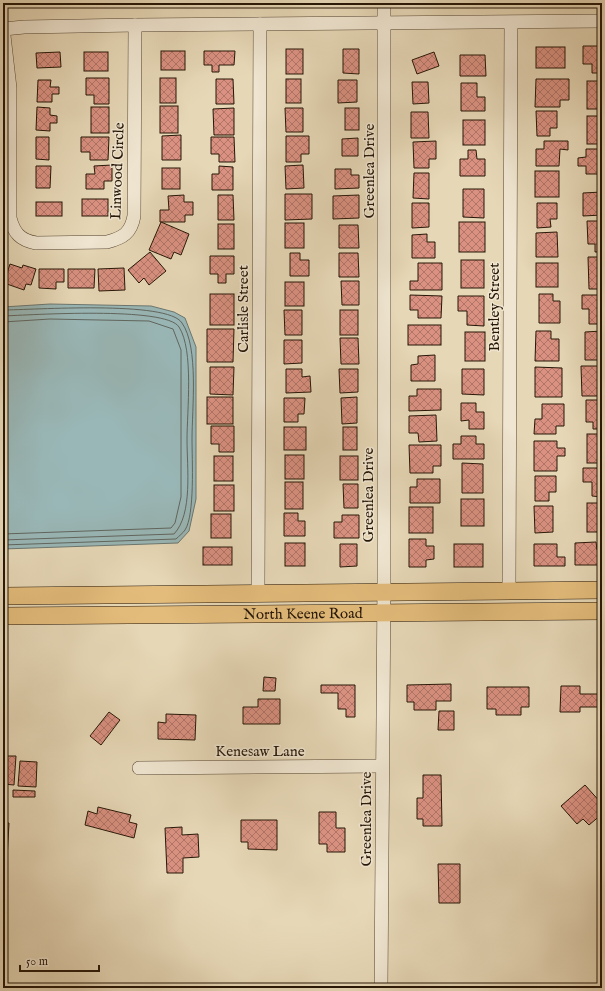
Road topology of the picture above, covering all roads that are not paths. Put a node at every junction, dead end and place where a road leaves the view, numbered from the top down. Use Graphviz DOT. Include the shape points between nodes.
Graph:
graph roads {
  1 [pos="384,3"];
  2 [pos="602,21"];
  3 [pos="510,22"];
  4 [pos="383,23"];
  5 [pos="260,24"];
  6 [pos="135,25"];
  7 [pos="3,28"];
  8 [pos="602,590"];
  9 [pos="509,591"];
  10 [pos="384,592"];
  11 [pos="258,593"];
  12 [pos="3,596"];
  13 [pos="602,610"];
  14 [pos="384,613"];
  15 [pos="3,616"];
  16 [pos="382,766"];
  17 [pos="139,768"];
  18 [pos="381,988"];
  1 -- 4 [label="street, Greenlea Drive"];
  2 -- 3 [label="street"];
  3 -- 4 [label="street"];
  3 -- 9 [label="street, Bentley Street"];
  4 -- 5 [label="street"];
  4 -- 10 [label="street, Greenlea Drive"];
  5 -- 6 [label="street"];
  5 -- 11 [label="street, Carlisle Street"];
  6 -- 7 [label="street"];
  6 -- 7 [label="street, Linwood Circle" via="134,216 127,234 118,240 107,242 36,243 26,241 13,229 10,218 10,88"];
  8 -- 9 [label="main road, North Keene Road"];
  9 -- 10 [label="main road, North Keene Road"];
  10 -- 11 [label="main road, North Keene Road"];
  10 -- 14 [label="street, Greenlea Drive"];
  11 -- 12 [label="main road, North Keene Road"];
  13 -- 14 [label="main road, North Keene Road"];
  14 -- 15 [label="main road, North Keene Road"];
  14 -- 16 [label="street, Greenlea Drive"];
  16 -- 17 [label="street, Kenesaw Lane"];
  16 -- 18 [label="street, Greenlea Drive"];
}
